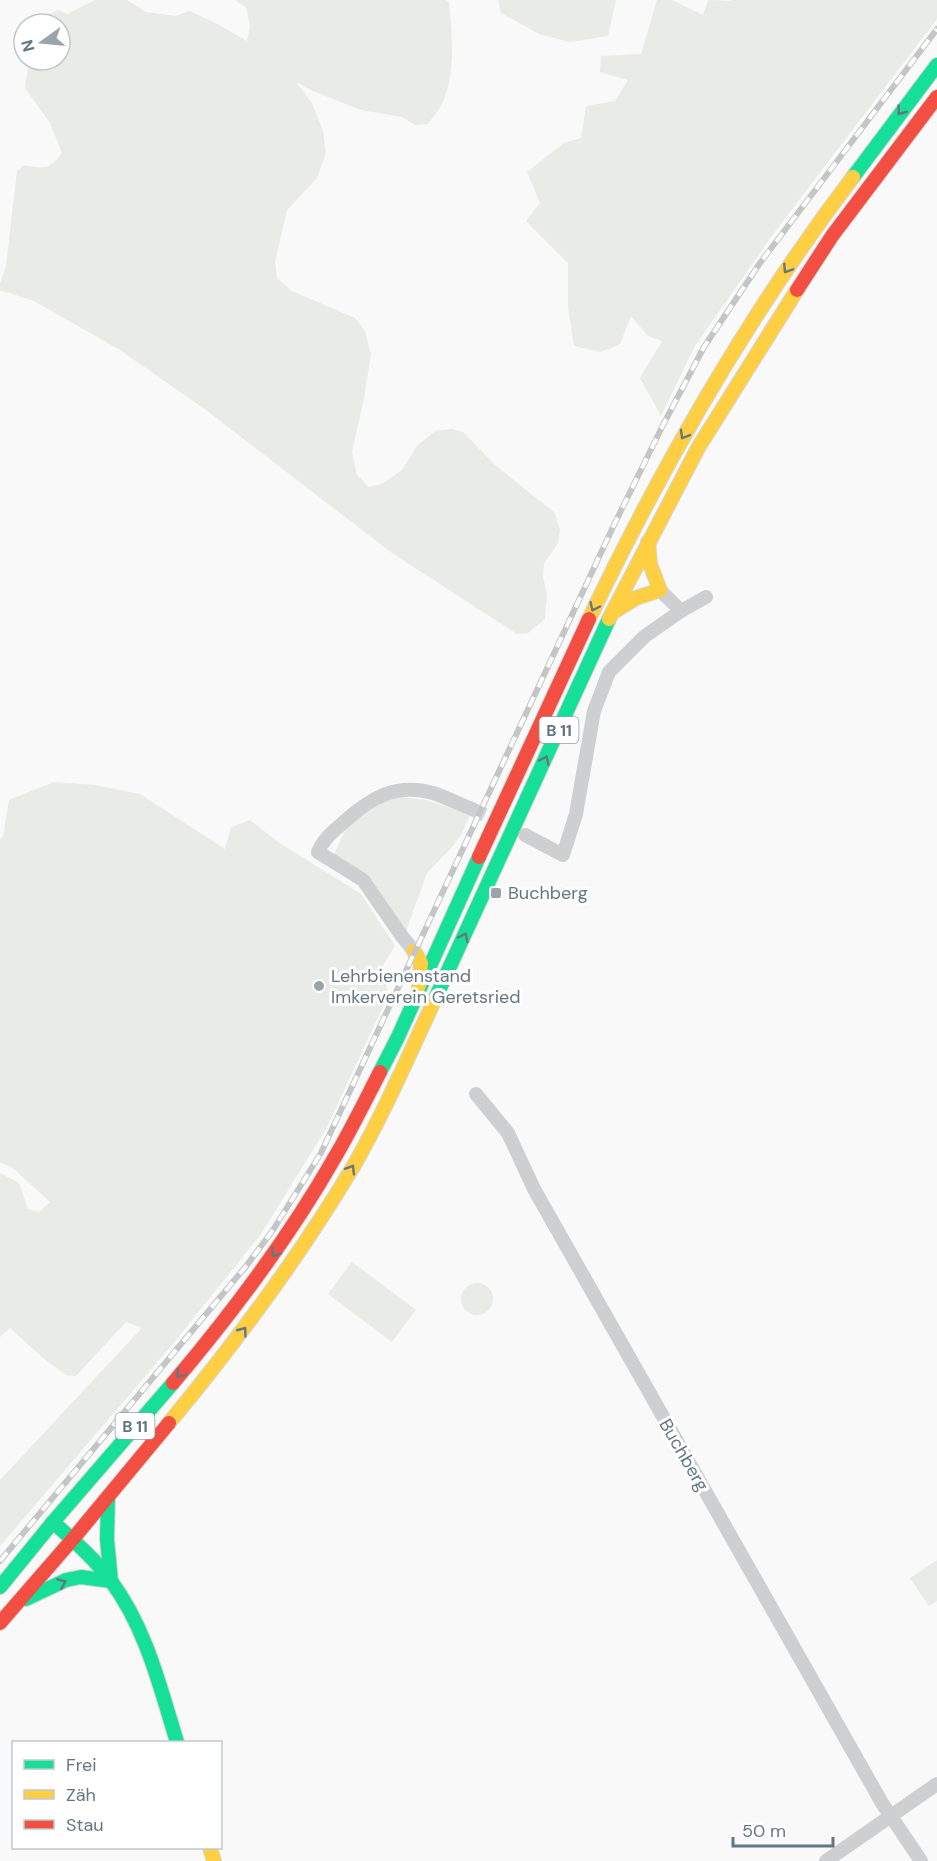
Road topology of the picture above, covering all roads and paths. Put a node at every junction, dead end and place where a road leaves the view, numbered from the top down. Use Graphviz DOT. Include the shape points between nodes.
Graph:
graph roads {
  1 [pos="937,65"];
  2 [pos="937,97"];
  3 [pos="648,542"];
  4 [pos="660,590"];
  5 [pos="706,597"];
  6 [pos="613,611"];
  7 [pos="681,611"];
  8 [pos="472,809"];
  9 [pos="525,835"];
  10 [pos="441,941"];
  11 [pos="414,951"];
  12 [pos="419,991"];
  13 [pos="476,1094"];
  14 [pos="108,1497"];
  15 [pos="53,1522"];
  16 [pos="72,1540"];
  17 [pos="111,1581"];
  18 [pos="0,1587"];
  19 [pos="16,1604"];
  20 [pos="0,1623"];
  21 [pos="176,1741"];
  22 [pos="937,1784"];
  23 [pos="892,1816"];
  24 [pos="826,1861"];
  25 [pos="921,1861"];
  1 -- 10 [label="main road, B 11, one-way" via="814,228 684,435 599,598"];
  2 -- 3 [label="main road, B 11" via="832,236 761,345 698,448"];
  3 -- 4 [label="main road" via="650,564"];
  3 -- 6 [label="main road, B 11"];
  4 -- 6 [label="main road" via="644,593"];
  4 -- 7 [label="street"];
  5 -- 7 [label="street"];
  14 -- 6 [label="main road, B 11, one-way" via="264,1302 353,1166 420,1033"];
  7 -- 9 [label="street" via="645,636 609,672 594,711 576,814 563,855"];
  8 -- 11 [label="street" via="434,793 385,793 362,806 322,842 318,852 363,880"];
  10 -- 11 [label="main road" via="426,952"];
  10 -- 12 [label="main road, B 11"];
  11 -- 12 [label="main road" via="421,963"];
  12 -- 15 [label="main road, B 11, one-way" via="336,1156 257,1279"];
  13 -- 23 [label="street, Buchberg" via="507,1132 587,1286"];
  14 -- 16 [label="main road, B 11"];
  14 -- 17 [label="main road" via="106,1549"];
  15 -- 16 [label="main road"];
  15 -- 18 [label="main road, B 11"];
  16 -- 17 [label="main road"];
  16 -- 19 [label="main road, B 11"];
  19 -- 17 [label="main road, one-way" via="66,1580 81,1577"];
  17 -- 21 [label="main road" via="146,1646"];
  19 -- 20 [label="main road, B 11"];
  22 -- 23 [label="street"];
  23 -- 24 [label="street"];
  23 -- 25 [label="street, Buchberg"];
}
